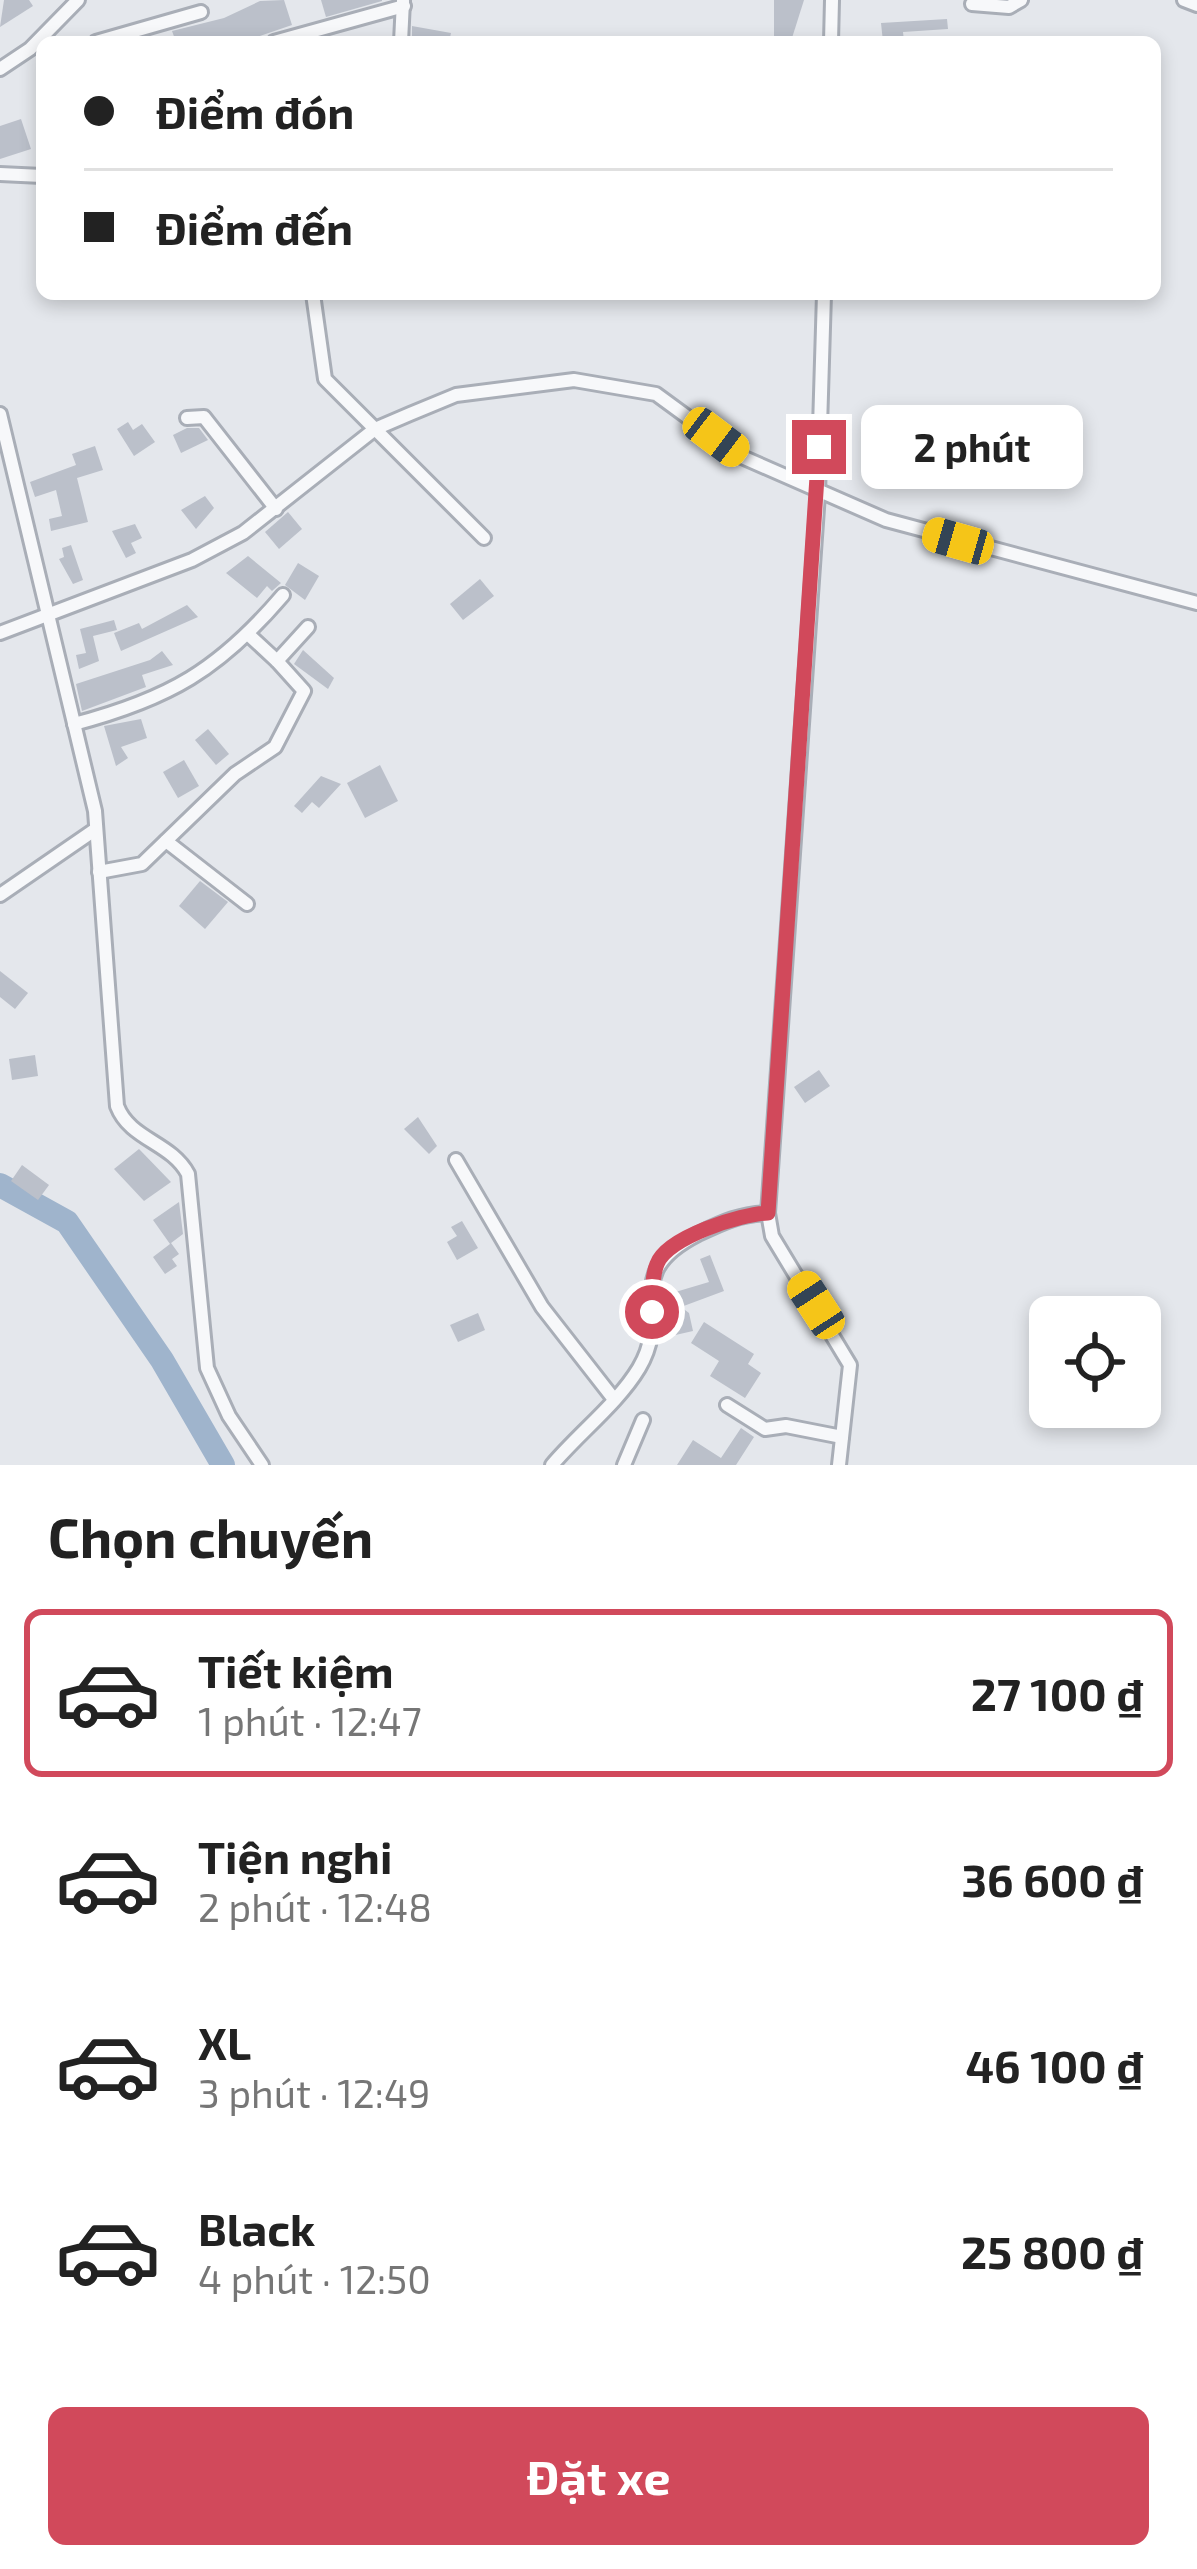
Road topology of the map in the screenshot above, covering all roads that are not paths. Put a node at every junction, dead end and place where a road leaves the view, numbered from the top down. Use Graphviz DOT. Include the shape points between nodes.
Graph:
graph roads {
  1 [pos="78,0"];
  2 [pos="832,0"];
  3 [pos="1021,0"];
  4 [pos="1184,0"];
  5 [pos="403,3"];
  6 [pos="972,4"];
  7 [pos="1197,5"];
  8 [pos="201,12"];
  9 [pos="48,36"];
  10 [pos="117,36"];
  11 [pos="294,36"];
  12 [pos="400,36"];
  13 [pos="831,36"];
  14 [pos="36,51"];
  15 [pos="0,69"];
  16 [pos="0,174"];
  17 [pos="36,176"];
  18 [pos="314,300"];
  19 [pos="824,300"];
  20 [pos="0,414"];
  21 [pos="187,418"];
  22 [pos="376,430"];
  23 [pos="818,494"];
  24 [pos="277,509"];
  25 [pos="484,538"];
  26 [pos="283,595"];
  27 [pos="1197,603"];
  28 [pos="49,615"];
  29 [pos="308,627"];
  30 [pos="0,634"];
  31 [pos="249,634"];
  32 [pos="277,661"];
  33 [pos="74,724"];
  34 [pos="96,830"];
  35 [pos="166,841"];
  36 [pos="99,872"];
  37 [pos="0,895"];
  38 [pos="247,904"];
  39 [pos="456,1160"];
  40 [pos="768,1213"];
  41 [pos="613,1398"];
  42 [pos="727,1405"];
  43 [pos="643,1420"];
  44 [pos="842,1436"];
  45 [pos="262,1465"];
  46 [pos="552,1465"];
  47 [pos="624,1465"];
  48 [pos="839,1465"];
  1 -- 9 [label="street"];
  2 -- 13 [label="street"];
  3 -- 6 [label="street" via="1009,7"];
  4 -- 7 [label="street"];
  5 -- 11 [label="street"];
  5 -- 12 [label="street"];
  8 -- 10 [label="street"];
  14 -- 15 [label="street"];
  16 -- 17 [label="street"];
  18 -- 22 [label="street" via="325,379"];
  19 -- 23 [label="street"];
  20 -- 28 [label="street"];
  21 -- 24 [label="street" via="206,419"];
  22 -- 23 [label="street" via="456,394 605,383 656,394 742,457"];
  22 -- 24 [label="street"];
  22 -- 25 [label="street"];
  23 -- 27 [label="street" via="951,539"];
  23 -- 40 [label="street"];
  24 -- 28 [label="street" via="192,560"];
  26 -- 31 [label="street"];
  28 -- 30 [label="street"];
  28 -- 33 [label="street"];
  29 -- 32 [label="street"];
  31 -- 32 [label="street"];
  31 -- 33 [label="street" via="178,689"];
  32 -- 35 [label="street" via="304,691 289,729"];
  33 -- 34 [label="street"];
  34 -- 36 [label="street"];
  34 -- 37 [label="street"];
  35 -- 36 [label="street" via="142,864"];
  35 -- 38 [label="street"];
  36 -- 45 [label="street" via="117,1106 123,1121 170,1150 188,1174 207,1368"];
  39 -- 41 [label="street" via="542,1306"];
  40 -- 41 [label="street" via="738,1214 666,1251 657,1263 649,1344"];
  40 -- 44 [label="street" via="772,1236 850,1365"];
  41 -- 46 [label="street"];
  42 -- 44 [label="street" via="765,1429"];
  43 -- 47 [label="street"];
  44 -- 48 [label="street"];
}
